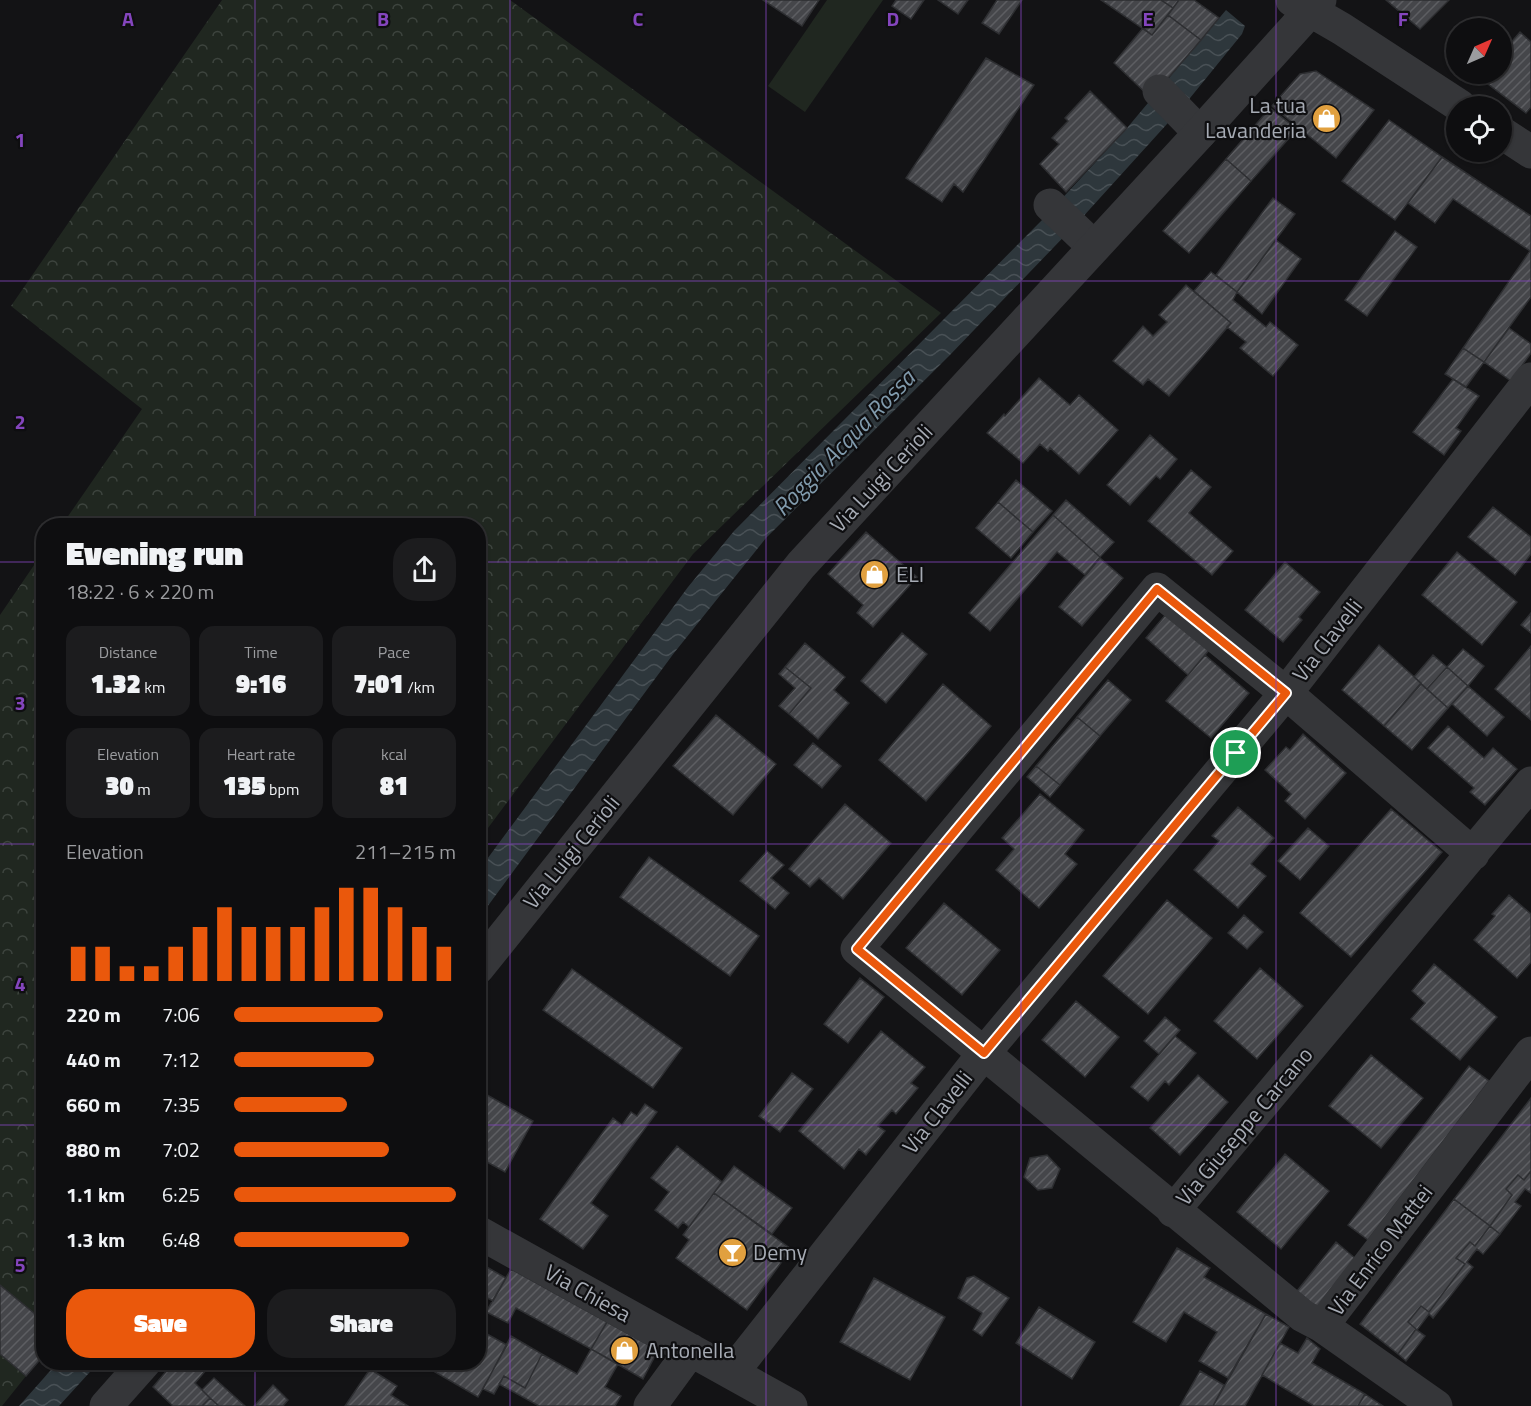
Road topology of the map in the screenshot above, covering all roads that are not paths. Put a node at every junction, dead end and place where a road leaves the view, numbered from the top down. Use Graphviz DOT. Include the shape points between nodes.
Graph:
graph roads {
  1 [pos="1307,3"];
  2 [pos="1159,91"];
  3 [pos="1446,97"];
  4 [pos="1200,133"];
  5 [pos="1512,140"];
  6 [pos="1531,152"];
  7 [pos="1050,205"];
  8 [pos="1094,247"];
  9 [pos="1531,379"];
  10 [pos="1286,693"];
  11 [pos="1531,783"];
  12 [pos="1473,854"];
  13 [pos="486,958"];
  14 [pos="984,1053"];
  15 [pos="1531,1053"];
  16 [pos="1173,1210"];
  17 [pos="486,1236"];
  18 [pos="1322,1326"];
  19 [pos="691,1350"];
  20 [pos="138,1370"];
  21 [pos="732,1373"];
  22 [pos="106,1406"];
  23 [pos="650,1406"];
  24 [pos="791,1406"];
  25 [pos="1436,1406"];
  1 -- 3 [label="street"];
  1 -- 4 [label="street, Via Luigi Cerioli"];
  2 -- 4 [label="street"];
  4 -- 8 [label="street, Via Luigi Cerioli"];
  5 -- 6 [label="street"];
  7 -- 8 [label="street"];
  8 -- 13 [label="street, Via Luigi Cerioli" via="801,565"];
  9 -- 10 [label="street, Via Clavelli"];
  10 -- 12 [label="street"];
  10 -- 14 [label="street, Via Clavelli"];
  10 -- 14 [label="street, Via Giuseppe Carcano" via="1157,589 857,949"];
  11 -- 12 [label="street, Via Giuseppe Carcano"];
  12 -- 16 [label="street, Via Giuseppe Carcano"];
  14 -- 16 [label="street, Via Giuseppe Carcano"];
  14 -- 21 [label="street, Via Clavelli"];
  15 -- 18 [label="street, Via Enrico Mattei"];
  16 -- 18 [label="street, Via Enrico Mattei" via="1303,1316"];
  17 -- 19 [label="street, Via Chiesa"];
  18 -- 25 [label="street"];
  19 -- 21 [label="street, Via Chiesa"];
  19 -- 23 [label="street"];
  20 -- 22 [label="street"];
  21 -- 24 [label="street, Via Chiesa"];
}
